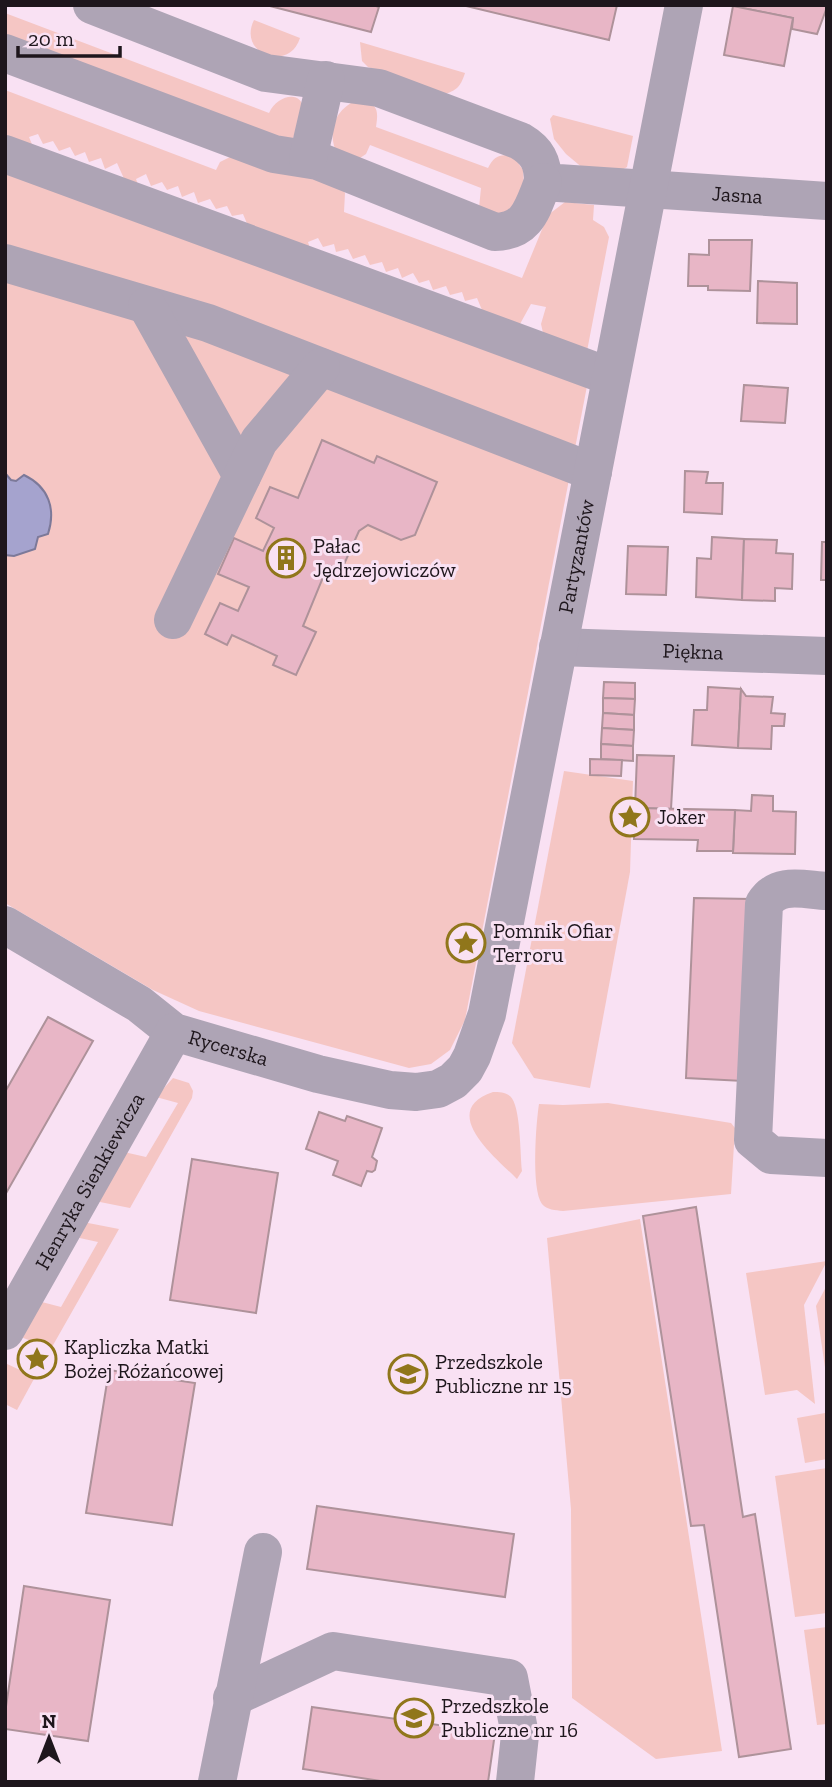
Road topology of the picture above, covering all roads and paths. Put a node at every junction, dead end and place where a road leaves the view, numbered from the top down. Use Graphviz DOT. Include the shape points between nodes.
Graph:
graph roads {
  1 [pos="92,5"];
  2 [pos="684,5"];
  3 [pos="5,53"];
  4 [pos="326,80"];
  5 [pos="5,154"];
  6 [pos="308,159"];
  7 [pos="543,182"];
  8 [pos="648,190"];
  9 [pos="827,201"];
  10 [pos="5,263"];
  11 [pos="147,306"];
  12 [pos="321,367"];
  13 [pos="611,377"];
  14 [pos="593,472"];
  15 [pos="242,476"];
  16 [pos="173,620"];
  17 [pos="558,648"];
  18 [pos="827,656"];
  19 [pos="827,891"];
  20 [pos="5,925"];
  21 [pos="174,1032"];
  22 [pos="438,1088"];
  23 [pos="827,1158"];
  24 [pos="5,1331"];
  25 [pos="263,1552"];
  26 [pos="232,1698"];
  27 [pos="217,1782"];
  28 [pos="515,1782"];
  1 -- 4 [label="street" via="266,73"];
  2 -- 8 [label="street, Partyzantów"];
  3 -- 6 [label="street" via="274,154"];
  4 -- 6 [label="street"];
  4 -- 7 [label="street" via="379,88 520,141 540,158"];
  5 -- 13 [label="street"];
  6 -- 7 [label="street" via="495,232 520,226"];
  7 -- 8 [label="street, Jasna"];
  8 -- 9 [label="street, Jasna"];
  8 -- 13 [label="street, Partyzantów"];
  10 -- 11 [label="street"];
  11 -- 12 [label="street" via="208,323"];
  11 -- 15 [label="street"];
  12 -- 14 [label="street"];
  12 -- 15 [label="street" via="259,441"];
  13 -- 14 [label="street, Partyzantów"];
  14 -- 17 [label="street, Partyzantów"];
  15 -- 16 [label="street"];
  17 -- 18 [label="street, Piękna"];
  17 -- 22 [label="street, Partyzantów" via="486,1014 465,1069"];
  19 -- 23 [label="street" via="780,889 764,904 753,1140 771,1156"];
  20 -- 21 [label="street, Rycerska" via="139,1004"];
  21 -- 22 [label="street, Rycerska" via="390,1090 416,1093"];
  21 -- 24 [label="street, Henryka Sienkiewicza"];
  25 -- 26 [label="street"];
  26 -- 27 [label="street"];
  26 -- 28 [label="street" via="333,1651 509,1678 520,1735"];
}
